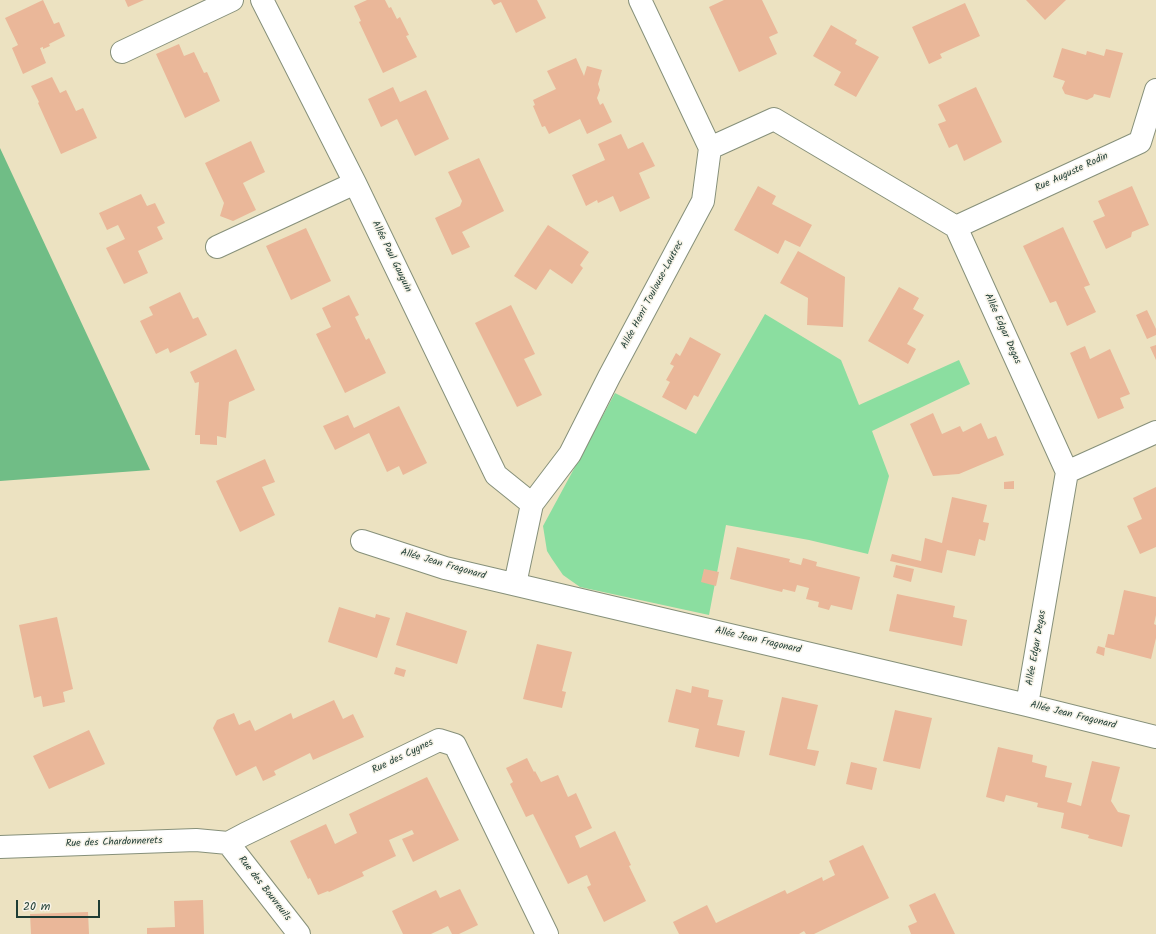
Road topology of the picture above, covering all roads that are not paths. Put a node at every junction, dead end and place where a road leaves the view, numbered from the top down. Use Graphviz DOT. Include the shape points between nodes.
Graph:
graph roads {
  1 [pos="232,0"];
  2 [pos="262,0"];
  3 [pos="640,0"];
  4 [pos="122,52"];
  5 [pos="1156,90"];
  6 [pos="710,148"];
  7 [pos="355,183"];
  8 [pos="956,227"];
  9 [pos="217,247"];
  10 [pos="1156,432"];
  11 [pos="1067,472"];
  12 [pos="532,504"];
  13 [pos="362,540"];
  14 [pos="515,584"];
  15 [pos="1027,705"];
  16 [pos="1156,737"];
  17 [pos="228,843"];
  18 [pos="0,847"];
  19 [pos="299,934"];
  20 [pos="547,934"];
  1 -- 4 [label="street"];
  2 -- 7 [label="street, Allée Paul Gauguin"];
  3 -- 6 [label="street"];
  5 -- 8 [label="street, Rue Auguste Rodin" via="1140,142"];
  6 -- 8 [label="street" via="774,119"];
  6 -- 12 [label="street, Allée Henri Toulouse-Lautrec" via="703,201 570,454"];
  7 -- 9 [label="street"];
  7 -- 12 [label="street, Allée Paul Gauguin" via="496,475"];
  8 -- 11 [label="street, Allée Edgar Degas"];
  10 -- 11 [label="street"];
  11 -- 15 [label="street, Allée Edgar Degas"];
  12 -- 14 [label="street, Allée Henri Toulouse-Lautrec"];
  13 -- 14 [label="street, Allée Jean Fragonard" via="445,568"];
  14 -- 15 [label="street, Allée Jean Fragonard"];
  15 -- 16 [label="street, Allée Jean Fragonard"];
  17 -- 18 [label="street, Rue des Chardonnerets" via="196,840"];
  17 -- 19 [label="street, Rue des Bouvreuils"];
  17 -- 20 [label="street, Rue des Cygnes" via="439,740 455,745"];
}
